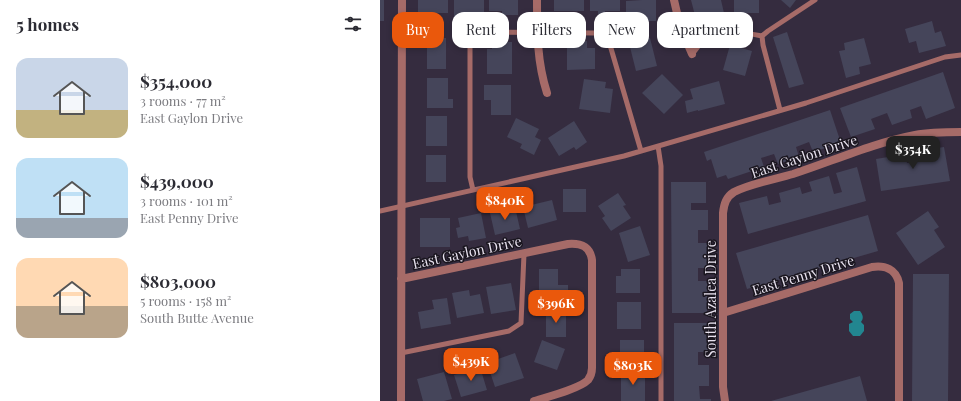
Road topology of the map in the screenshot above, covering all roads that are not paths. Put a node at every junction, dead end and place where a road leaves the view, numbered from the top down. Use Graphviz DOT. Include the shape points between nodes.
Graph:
graph roads {
  1 [pos="402,0"];
  2 [pos="537,0"];
  3 [pos="674,0"];
  4 [pos="815,0"];
  5 [pos="537,12"];
  6 [pos="517,33"];
  7 [pos="586,33"];
  8 [pos="762,36"];
  9 [pos="538,48"];
  10 [pos="692,54"];
  11 [pos="961,54"];
  12 [pos="547,93"];
  13 [pos="780,110"];
  14 [pos="961,132"];
  15 [pos="658,146"];
  16 [pos="641,151"];
  17 [pos="473,190"];
  18 [pos="727,198"];
  19 [pos="401,206"];
  20 [pos="380,211"];
  21 [pos="524,254"];
  22 [pos="401,280"];
  23 [pos="723,313"];
  24 [pos="401,353"];
  25 [pos="401,401"];
  26 [pos="534,401"];
  27 [pos="661,401"];
  28 [pos="725,401"];
  29 [pos="899,401"];
  1 -- 19 [label="street"];
  2 -- 5 [label="street"];
  3 -- 10 [label="street" via="680,26"];
  4 -- 8 [label="lane"];
  6 -- 17 [label="lane" via="482,32 473,36 471,41 470,177"];
  7 -- 16 [label="lane" via="599,34 608,40"];
  8 -- 10 [label="lane" via="744,32 708,35"];
  8 -- 13 [label="lane"];
  9 -- 12 [label="street" via="540,70"];
  11 -- 13 [label="lane"];
  13 -- 15 [label="lane"];
  14 -- 18 [label="street, East Gaylon Drive" via="934,132 901,138 742,189"];
  15 -- 16 [label="lane"];
  15 -- 27 [label="lane" via="661,166"];
  16 -- 17 [label="lane" via="603,162"];
  17 -- 19 [label="lane"];
  18 -- 23 [label="street, South Azalea Drive" via="723,213"];
  19 -- 20 [label="lane"];
  19 -- 22 [label="street"];
  21 -- 22 [label="street, East Gaylon Drive"];
  21 -- 24 [label="lane" via="521,323 509,331"];
  21 -- 26 [label="street, East Gaylon Drive" via="579,244 589,250 592,260 590,376 576,387"];
  22 -- 24 [label="street"];
  23 -- 28 [label="street, South Azalea Drive"];
  23 -- 29 [label="street, East Penny Drive" via="872,267 890,268 899,283"];
  24 -- 25 [label="street"];
}
